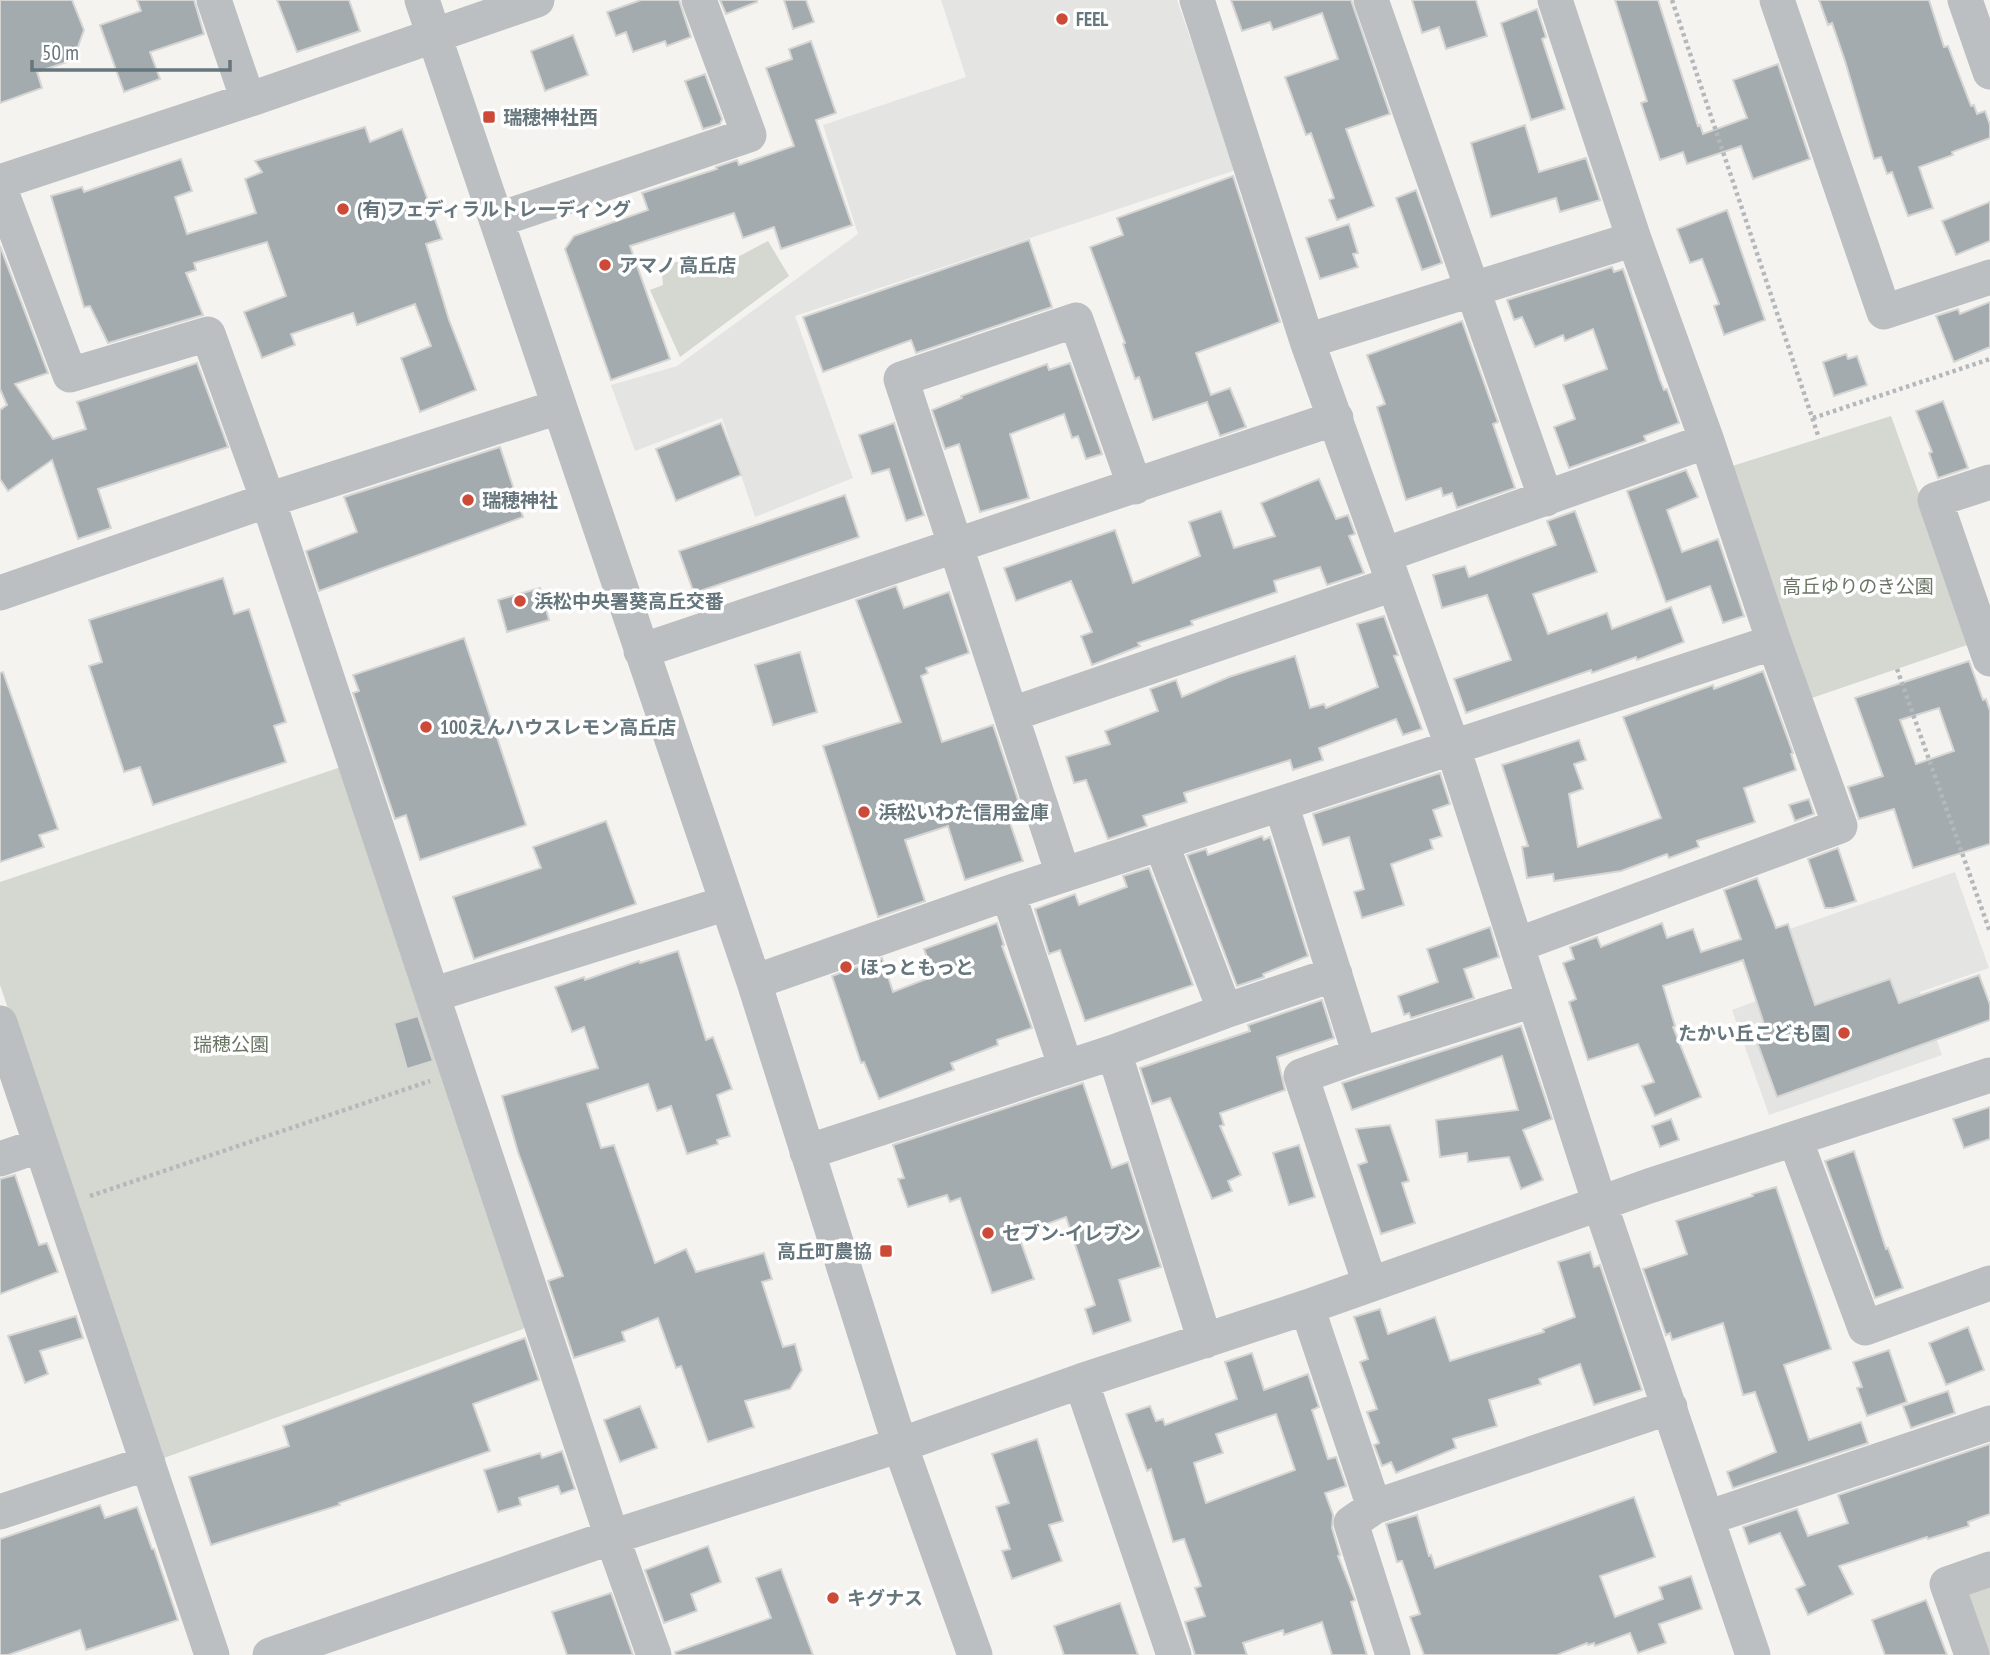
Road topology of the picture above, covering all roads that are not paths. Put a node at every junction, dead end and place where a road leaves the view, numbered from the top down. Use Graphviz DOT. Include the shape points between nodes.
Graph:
graph roads {
  1 [pos="214,0"];
  2 [pos="422,0"];
  3 [pos="537,0"];
  4 [pos="699,0"];
  5 [pos="1197,0"];
  6 [pos="1371,0"];
  7 [pos="1555,0"];
  8 [pos="1777,0"];
  9 [pos="1975,9"];
  10 [pos="434,35"];
  11 [pos="1990,72"];
  12 [pos="248,100"];
  13 [pos="0,182"];
  14 [pos="0,189"];
  15 [pos="497,220"];
  16 [pos="1634,239"];
  17 [pos="1990,276"];
  18 [pos="1474,288"];
  19 [pos="1307,341"];
  20 [pos="558,407"];
  21 [pos="1336,418"];
  22 [pos="1707,441"];
  23 [pos="1990,482"];
  24 [pos="1135,487"];
  25 [pos="1546,499"];
  26 [pos="268,500"];
  27 [pos="955,544"];
  28 [pos="1389,570"];
  29 [pos="0,593"];
  30 [pos="1773,642"];
  31 [pos="641,651"];
  32 [pos="1990,659"];
  33 [pos="1012,714"];
  34 [pos="1453,748"];
  35 [pos="1281,804"];
  36 [pos="1161,843"];
  37 [pos="1063,874"];
  38 [pos="1008,892"];
  39 [pos="727,903"];
  40 [pos="1517,945"];
  41 [pos="1335,974"];
  42 [pos="754,982"];
  43 [pos="432,995"];
  44 [pos="1533,1000"];
  45 [pos="1225,1011"];
  46 [pos="0,1023"];
  47 [pos="1114,1052"];
  48 [pos="1360,1055"];
  49 [pos="1066,1068"];
  50 [pos="1990,1075"];
  51 [pos="1795,1139"];
  52 [pos="41,1145"];
  53 [pos="807,1152"];
  54 [pos="0,1159"];
  55 [pos="1600,1203"];
  56 [pos="1990,1283"];
  57 [pos="1370,1284"];
  58 [pos="1307,1307"];
  59 [pos="1206,1341"];
  60 [pos="1081,1381"];
  61 [pos="1670,1407"];
  62 [pos="1990,1423"];
  63 [pos="900,1446"];
  64 [pos="148,1463"];
  65 [pos="1374,1507"];
  66 [pos="0,1512"];
  67 [pos="1707,1518"];
  68 [pos="612,1537"];
  69 [pos="1990,1569"];
  70 [pos="212,1655"];
  71 [pos="270,1655"];
  72 [pos="654,1655"];
  73 [pos="975,1655"];
  74 [pos="1174,1655"];
  75 [pos="1393,1655"];
  76 [pos="1753,1655"];
  77 [pos="1972,1655"];
  1 -- 12 [label="street"];
  2 -- 10 [label="street"];
  3 -- 10 [label="street"];
  4 -- 15 [label="street" via="749,135"];
  5 -- 19 [label="street"];
  6 -- 18 [label="street"];
  7 -- 16 [label="street"];
  8 -- 17 [label="street" via="1884,312"];
  9 -- 11 [label="street"];
  10 -- 12 [label="street"];
  10 -- 15 [label="street"];
  12 -- 13 [label="street"];
  14 -- 26 [label="street" via="69,374 208,334"];
  15 -- 20 [label="street"];
  16 -- 18 [label="street"];
  16 -- 22 [label="street"];
  18 -- 19 [label="street"];
  18 -- 25 [label="street"];
  19 -- 21 [label="street"];
  20 -- 26 [label="street"];
  20 -- 31 [label="street"];
  21 -- 24 [label="street"];
  21 -- 28 [label="street"];
  22 -- 25 [label="street"];
  22 -- 30 [label="street"];
  23 -- 32 [label="street" via="1935,500"];
  24 -- 27 [label="street"];
  24 -- 27 [label="street" via="1076,320 901,379"];
  25 -- 28 [label="street"];
  26 -- 29 [label="street"];
  26 -- 43 [label="street"];
  27 -- 31 [label="street"];
  27 -- 33 [label="street"];
  28 -- 33 [label="street"];
  28 -- 34 [label="street"];
  30 -- 34 [label="street"];
  30 -- 40 [label="street" via="1840,826"];
  31 -- 39 [label="street"];
  33 -- 37 [label="street"];
  34 -- 35 [label="street"];
  34 -- 40 [label="street"];
  35 -- 36 [label="street"];
  35 -- 41 [label="street"];
  36 -- 37 [label="street"];
  36 -- 45 [label="street"];
  37 -- 38 [label="street"];
  38 -- 42 [label="street"];
  38 -- 49 [label="street"];
  39 -- 42 [label="street"];
  39 -- 43 [label="street"];
  40 -- 44 [label="street"];
  41 -- 45 [label="street"];
  41 -- 48 [label="street"];
  42 -- 53 [label="street"];
  43 -- 68 [label="street"];
  44 -- 48 [label="street"];
  44 -- 55 [label="street"];
  45 -- 47 [label="street"];
  46 -- 52 [label="street"];
  47 -- 49 [label="street"];
  47 -- 59 [label="street"];
  48 -- 57 [label="street" via="1301,1076"];
  49 -- 53 [label="street"];
  50 -- 51 [label="street"];
  51 -- 55 [label="street"];
  51 -- 56 [label="street" via="1865,1328"];
  52 -- 54 [label="street"];
  52 -- 64 [label="street"];
  53 -- 63 [label="street"];
  55 -- 57 [label="street"];
  55 -- 61 [label="street"];
  57 -- 58 [label="street"];
  58 -- 59 [label="street"];
  58 -- 65 [label="street"];
  59 -- 60 [label="street"];
  60 -- 63 [label="street"];
  60 -- 74 [label="street"];
  61 -- 65 [label="street"];
  61 -- 67 [label="street"];
  62 -- 67 [label="street"];
  63 -- 68 [label="street"];
  63 -- 73 [label="street"];
  64 -- 66 [label="street"];
  64 -- 70 [label="street"];
  65 -- 75 [label="street" via="1351,1523"];
  67 -- 76 [label="street"];
  68 -- 71 [label="street"];
  68 -- 72 [label="street"];
  69 -- 77 [label="street" via="1947,1584"];
}
